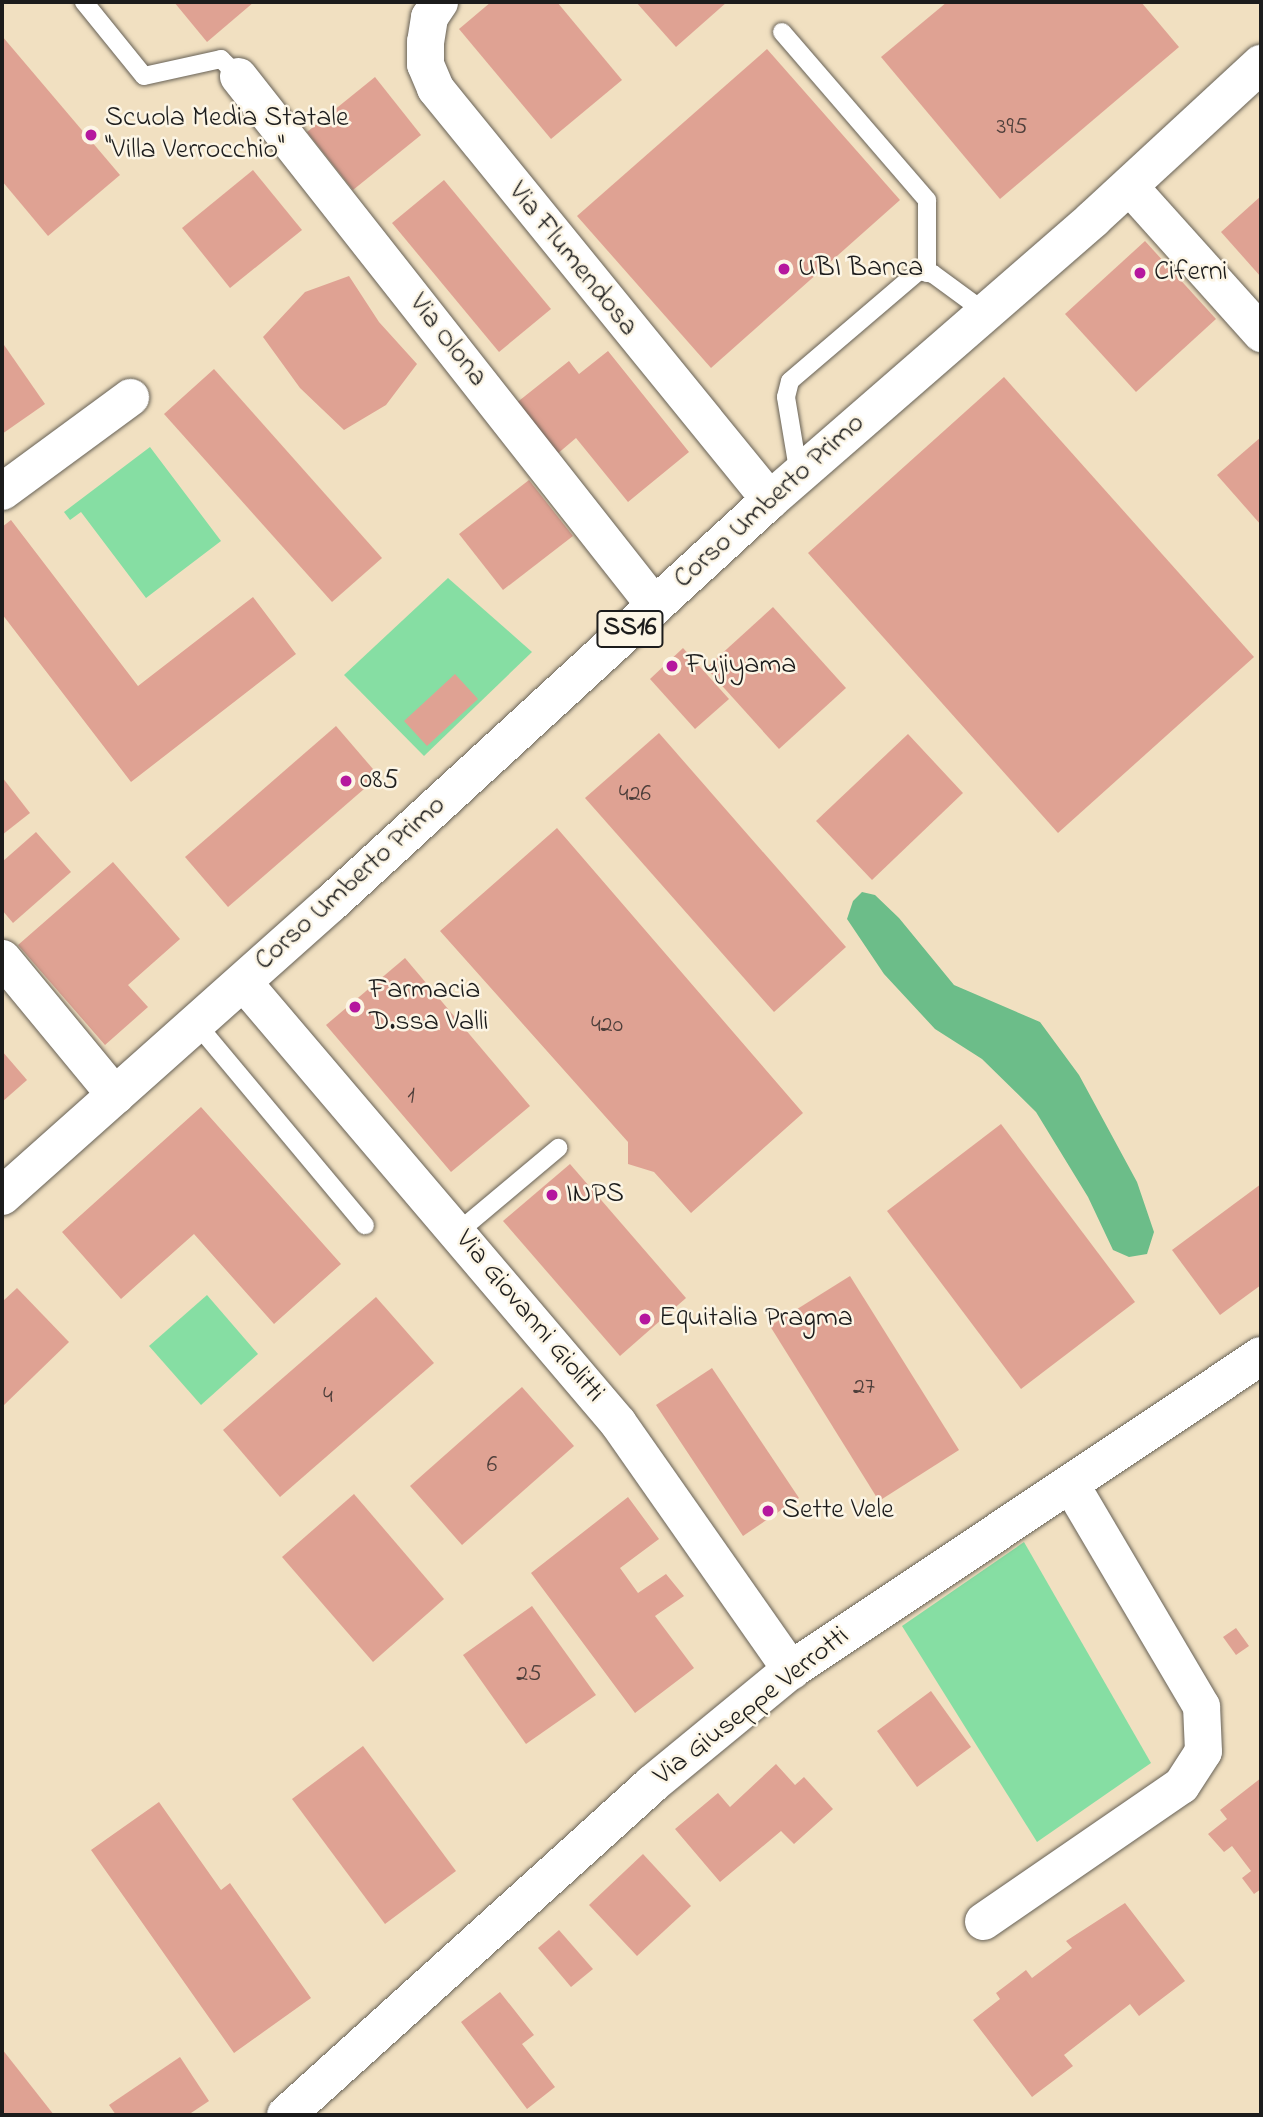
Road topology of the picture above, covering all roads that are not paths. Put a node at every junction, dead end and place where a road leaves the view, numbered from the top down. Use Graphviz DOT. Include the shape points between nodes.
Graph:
graph roads {
  1 [pos="84,2"];
  2 [pos="439,2"];
  3 [pos="782,32"];
  4 [pos="1261,64"];
  5 [pos="238,76"];
  6 [pos="1129,186"];
  7 [pos="927,273"];
  8 [pos="986,313"];
  9 [pos="1261,333"];
  10 [pos="130,397"];
  11 [pos="799,475"];
  12 [pos="2,491"];
  13 [pos="770,500"];
  14 [pos="655,606"];
  15 [pos="2,958"];
  16 [pos="243,982"];
  17 [pos="195,1022"];
  18 [pos="115,1095"];
  19 [pos="558,1148"];
  20 [pos="2,1196"];
  21 [pos="365,1225"];
  22 [pos="457,1232"];
  23 [pos="1261,1356"];
  24 [pos="1070,1484"];
  25 [pos="791,1670"];
  26 [pos="983,1921"];
  27 [pos="286,2115"];
  1 -- 5 [label="lane" via="144,76 221,59"];
  2 -- 13 [label="street, Via Flumendosa" via="429,17 425,41 425,64 435,88"];
  3 -- 7 [label="lane" via="927,200"];
  4 -- 6 [label="main road, Corso Umberto Primo / SS16"];
  5 -- 14 [label="street, Via Olona"];
  6 -- 8 [label="main road, Corso Umberto Primo / SS16"];
  6 -- 9 [label="street"];
  7 -- 8 [label="lane"];
  7 -- 11 [label="lane" via="919,271 790,381 786,397"];
  8 -- 11 [label="main road, Corso Umberto Primo / SS16"];
  10 -- 12 [label="street"];
  11 -- 13 [label="main road, Corso Umberto Primo / SS16"];
  13 -- 14 [label="main road, Corso Umberto Primo / SS16"];
  14 -- 16 [label="main road, Corso Umberto Primo / SS16"];
  15 -- 18 [label="street"];
  16 -- 17 [label="main road, Corso Umberto Primo / SS16"];
  16 -- 22 [label="street, Via Giovanni Giolitti"];
  17 -- 18 [label="main road, Corso Umberto Primo / SS16"];
  17 -- 21 [label="lane"];
  18 -- 20 [label="main road, Corso Umberto Primo / SS16"];
  19 -- 22 [label="lane"];
  22 -- 25 [label="street, Via Giovanni Giolitti" via="618,1423"];
  23 -- 24 [label="main road, Via Giuseppe Verrotti"];
  24 -- 25 [label="main road, Via Giuseppe Verrotti"];
  24 -- 26 [label="street" via="1201,1706 1203,1751 1181,1785"];
  25 -- 27 [label="main road, Via Giuseppe Verrotti" via="652,1784"];
}
